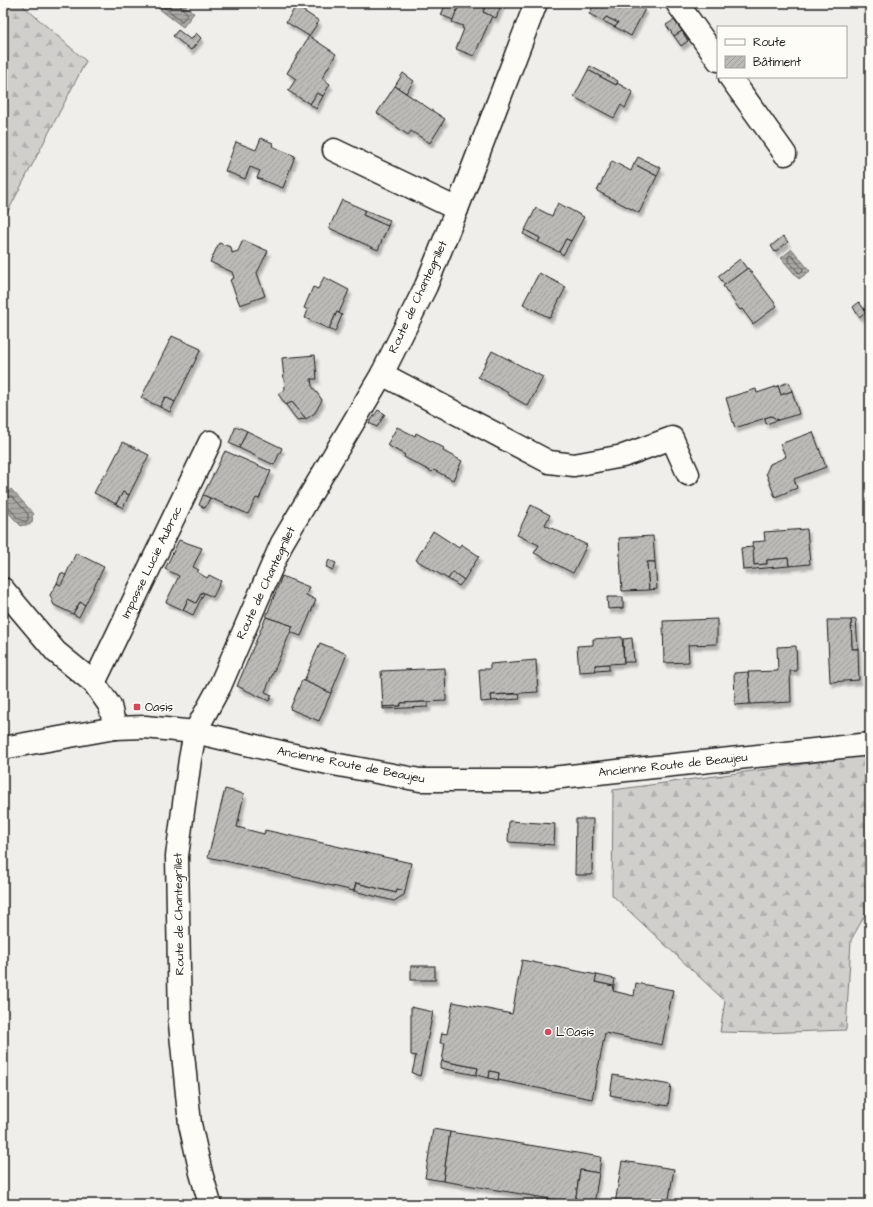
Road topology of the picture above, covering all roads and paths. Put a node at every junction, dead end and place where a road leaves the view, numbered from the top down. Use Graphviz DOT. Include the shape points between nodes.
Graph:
graph roads {
  1 [pos="536,3"];
  2 [pos="677,3"];
  3 [pos="717,59"];
  4 [pos="731,78"];
  5 [pos="334,150"];
  6 [pos="785,154"];
  7 [pos="457,209"];
  8 [pos="382,374"];
  9 [pos="210,442"];
  10 [pos="688,474"];
  11 [pos="3,589"];
  12 [pos="94,683"];
  13 [pos="115,728"];
  14 [pos="195,732"];
  15 [pos="870,744"];
  16 [pos="3,748"];
  17 [pos="210,1204"];
  1 -- 7 [label="street, Route de Chantegrillet"];
  2 -- 3 [label="street"];
  4 -- 6 [label="street"];
  5 -- 7 [label="street"];
  7 -- 8 [label="street, Route de Chantegrillet" via="426,286"];
  8 -- 10 [label="street" via="549,462 574,465 623,456 672,438"];
  8 -- 14 [label="street, Route de Chantegrillet" via="282,543 220,686"];
  9 -- 12 [label="street, Impasse Lucie Aubrac"];
  11 -- 12 [label="street" via="56,652"];
  12 -- 13 [label="street" via="110,706"];
  13 -- 14 [label="street, Ancienne Route de Beaujeu" via="145,727"];
  13 -- 16 [label="street, Ancienne Route de Beaujeu"];
  14 -- 15 [label="street, Ancienne Route de Beaujeu" via="328,763 420,780 533,780"];
  14 -- 17 [label="street, Route de Chantegrillet" via="177,856 180,1024 190,1124"];
}
